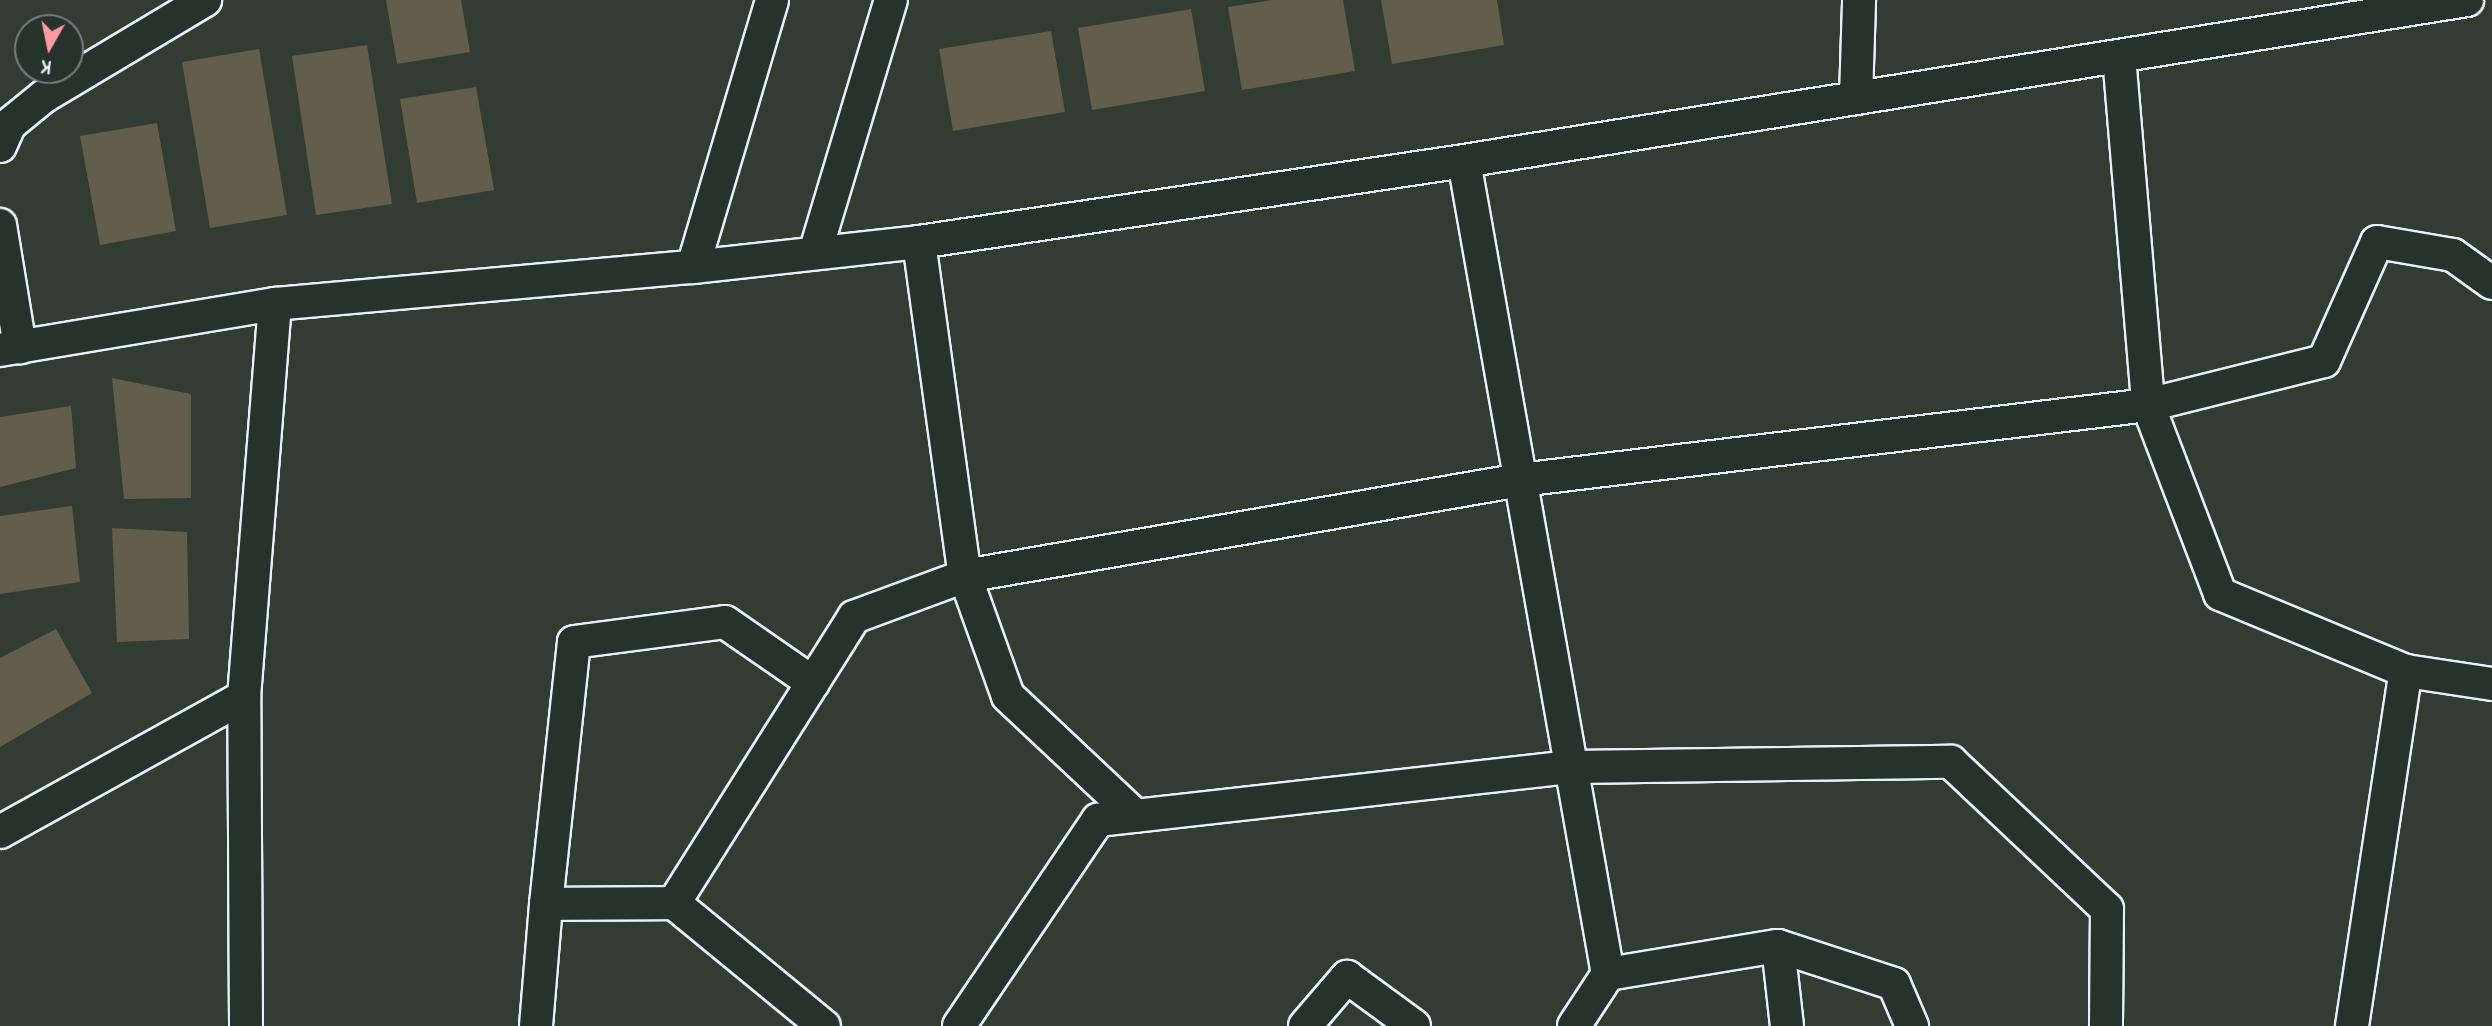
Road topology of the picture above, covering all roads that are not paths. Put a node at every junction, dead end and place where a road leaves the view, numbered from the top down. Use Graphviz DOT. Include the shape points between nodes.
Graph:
graph roads {
  1 [pos="205,0"];
  2 [pos="772,0"];
  3 [pos="891,0"];
  4 [pos="1859,0"];
  5 [pos="2468,0"];
  6 [pos="2385,7"];
  7 [pos="2119,56"];
  8 [pos="1856,99"];
  9 [pos="0,146"];
  10 [pos="1464,161"];
  11 [pos="0,225"];
  12 [pos="919,242"];
  13 [pos="815,253"];
  14 [pos="694,267"];
  15 [pos="2492,283"];
  16 [pos="275,304"];
  17 [pos="10,349"];
  18 [pos="2148,405"];
  19 [pos="1520,480"];
  20 [pos="965,576"];
  21 [pos="2406,671"];
  22 [pos="813,683"];
  23 [pos="2492,684"];
  24 [pos="244,697"];
  25 [pos="1571,767"];
  26 [pos="1136,816"];
  27 [pos="0,832"];
  28 [pos="674,903"];
  29 [pos="546,904"];
  30 [pos="1778,946"];
  31 [pos="1608,974"];
  32 [pos="246,1026"];
  33 [pos="536,1026"];
  34 [pos="824,1026"];
  35 [pos="959,1026"];
  36 [pos="1305,1026"];
  37 [pos="1413,1026"];
  38 [pos="1574,1026"];
  39 [pos="1787,1026"];
  40 [pos="1912,1026"];
  41 [pos="2106,1026"];
  42 [pos="2352,1026"];
  1 -- 9 [label="street" via="43,97 10,124"];
  2 -- 14 [label="street"];
  3 -- 13 [label="street"];
  4 -- 8 [label="street"];
  5 -- 6 [label="street"];
  6 -- 7 [label="street"];
  7 -- 8 [label="street"];
  7 -- 18 [label="street"];
  8 -- 10 [label="street"];
  10 -- 12 [label="street"];
  10 -- 19 [label="street"];
  11 -- 17 [label="street"];
  12 -- 13 [label="street"];
  12 -- 20 [label="street"];
  13 -- 14 [label="street"];
  14 -- 16 [label="street"];
  15 -- 18 [label="street" via="2453,255 2377,242 2325,361"];
  16 -- 17 [label="street"];
  16 -- 24 [label="street"];
  18 -- 19 [label="street"];
  18 -- 21 [label="street" via="2220,594"];
  19 -- 20 [label="street"];
  19 -- 25 [label="street"];
  20 -- 22 [label="street" via="854,617"];
  20 -- 26 [label="street" via="1008,696"];
  21 -- 23 [label="street"];
  21 -- 42 [label="street"];
  22 -- 28 [label="street"];
  22 -- 29 [label="street" via="725,622 574,642"];
  24 -- 27 [label="street"];
  24 -- 32 [label="street"];
  25 -- 26 [label="street"];
  25 -- 31 [label="street"];
  25 -- 41 [label="street" via="1951,762 2107,909"];
  26 -- 35 [label="street" via="1098,820"];
  28 -- 29 [label="street"];
  28 -- 34 [label="street"];
  29 -- 33 [label="street"];
  30 -- 31 [label="street"];
  30 -- 39 [label="street"];
  30 -- 40 [label="street" via="1894,984"];
  31 -- 38 [label="street"];
  36 -- 37 [label="street" via="1347,977"];
}
